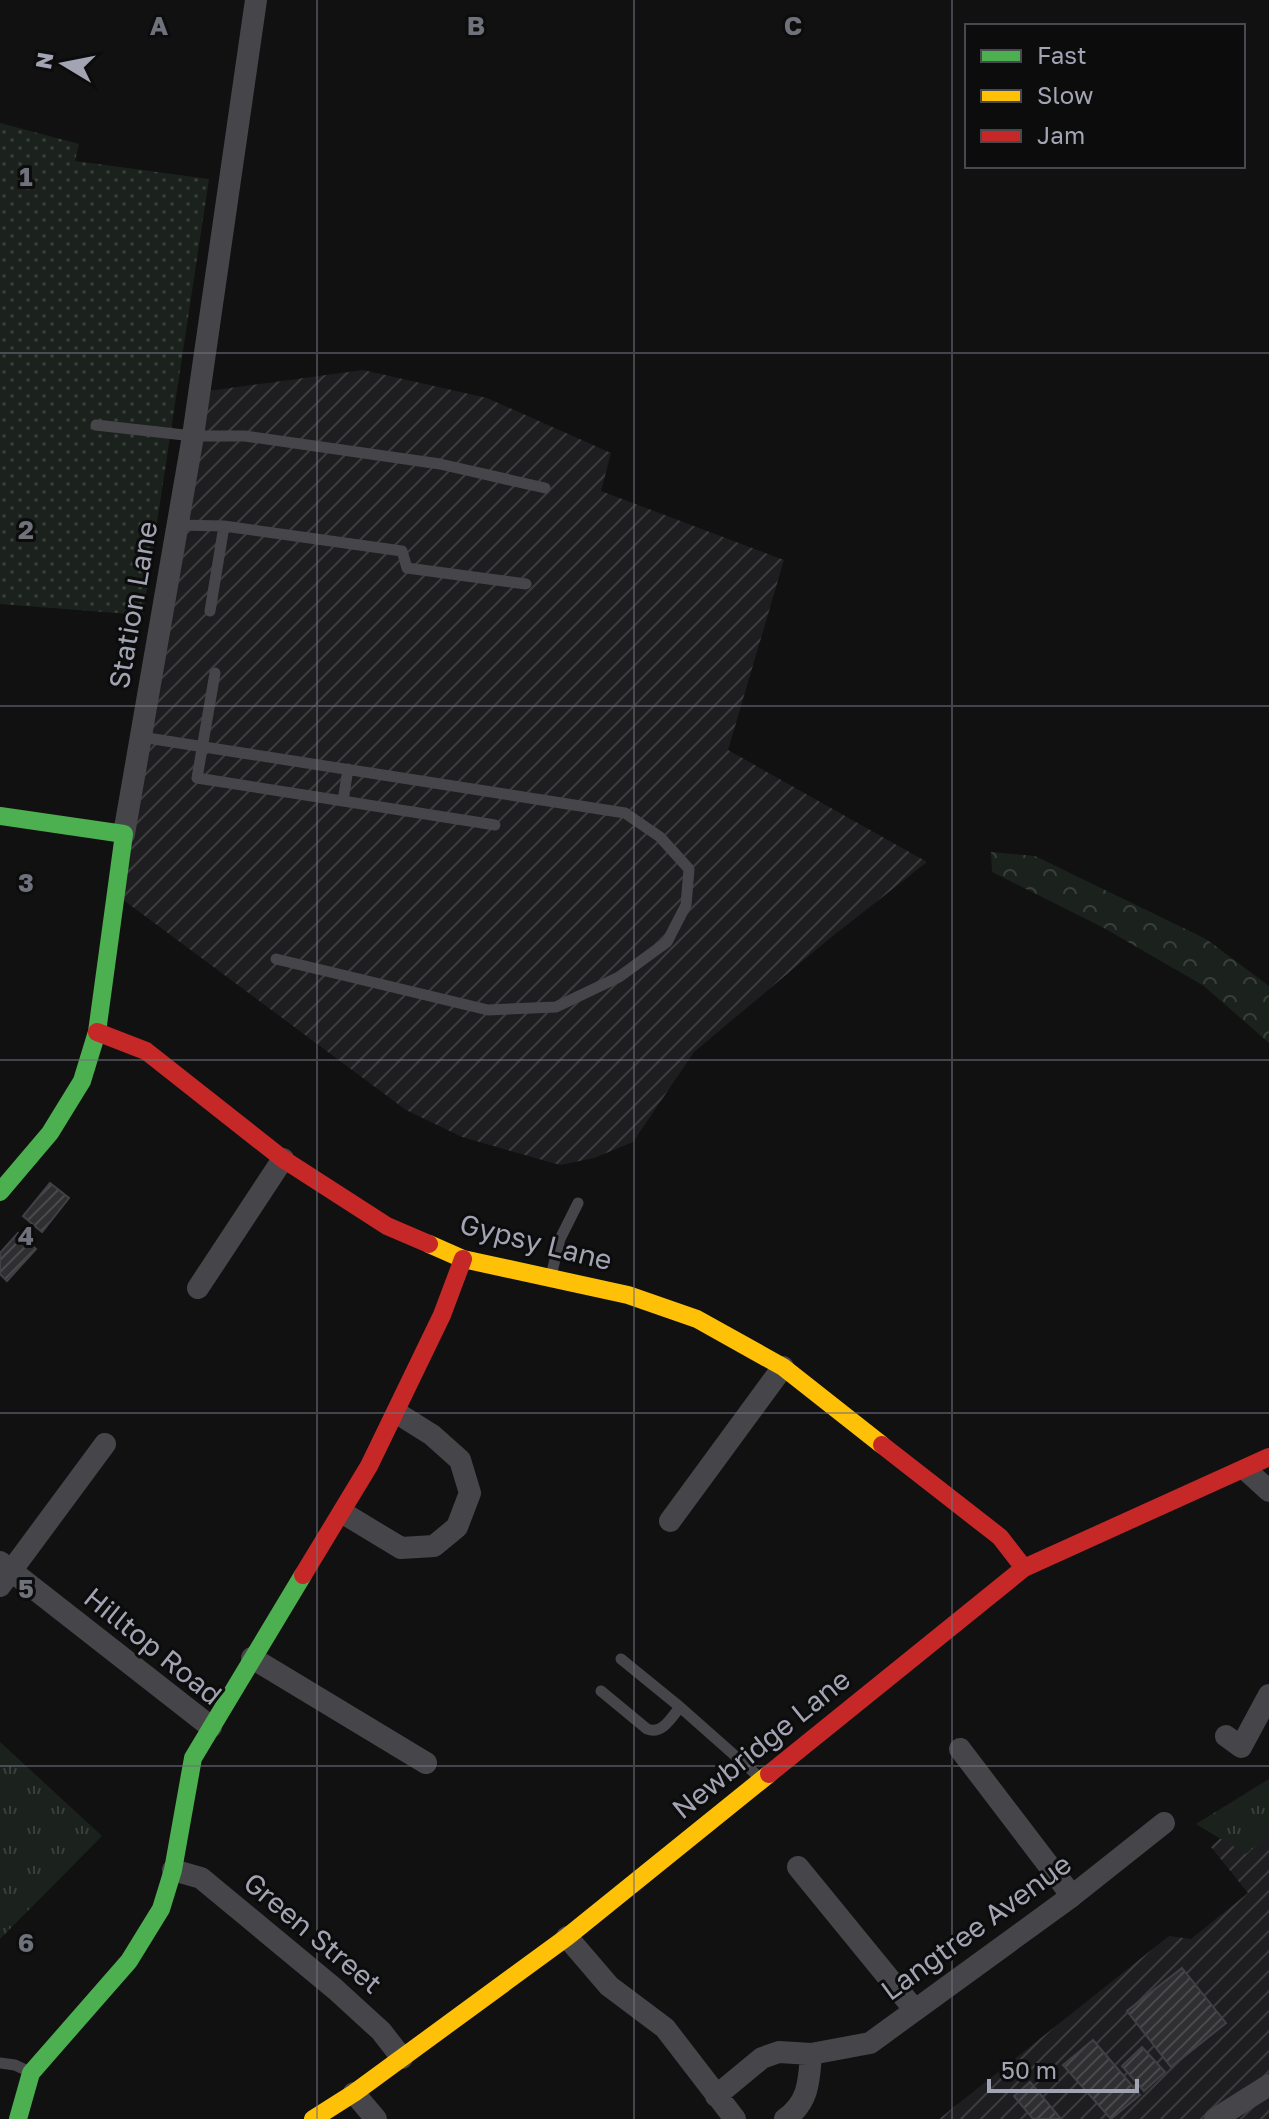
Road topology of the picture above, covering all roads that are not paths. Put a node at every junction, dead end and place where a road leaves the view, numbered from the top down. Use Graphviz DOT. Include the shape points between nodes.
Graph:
graph roads {
  1 [pos="256,0"];
  2 [pos="96,425"];
  3 [pos="193,436"];
  4 [pos="545,488"];
  5 [pos="177,525"];
  6 [pos="224,526"];
  7 [pos="526,584"];
  8 [pos="210,611"];
  9 [pos="215,673"];
  10 [pos="141,737"];
  11 [pos="202,747"];
  12 [pos="348,769"];
  13 [pos="343,801"];
  14 [pos="0,816"];
  15 [pos="495,825"];
  16 [pos="124,834"];
  17 [pos="276,959"];
  18 [pos="97,1032"];
  19 [pos="283,1159"];
  20 [pos="0,1192"];
  21 [pos="578,1203"];
  22 [pos="463,1259"];
  23 [pos="551,1279"];
  24 [pos="198,1288"];
  25 [pos="783,1367"];
  26 [pos="397,1413"];
  27 [pos="105,1444"];
  28 [pos="1269,1457"];
  29 [pos="1246,1470"];
  30 [pos="1269,1491"];
  31 [pos="343,1513"];
  32 [pos="670,1521"];
  33 [pos="1024,1568"];
  34 [pos="4,1573"];
  35 [pos="252,1658"];
  36 [pos="621,1659"];
  37 [pos="601,1691"];
  38 [pos="1269,1695"];
  39 [pos="680,1707"];
  40 [pos="211,1727"];
  41 [pos="1226,1736"];
  42 [pos="960,1749"];
  43 [pos="426,1763"];
  44 [pos="762,1780"];
  45 [pos="1164,1823"];
  46 [pos="798,1867"];
  47 [pos="173,1870"];
  48 [pos="1072,1896"];
  49 [pos="567,1937"];
  50 [pos="914,2009"];
  51 [pos="811,2054"];
  52 [pos="402,2058"];
  53 [pos="0,2063"];
  54 [pos="31,2073"];
  55 [pos="1269,2085"];
  56 [pos="354,2093"];
  57 [pos="716,2096"];
  58 [pos="18,2119"];
  59 [pos="313,2119"];
  60 [pos="376,2119"];
  61 [pos="735,2119"];
  62 [pos="785,2119"];
  63 [pos="1215,2119"];
  1 -- 3 [label="street, Station Lane"];
  2 -- 3 [label="lane"];
  3 -- 4 [label="lane" via="245,436 440,464"];
  3 -- 5 [label="street, Station Lane"];
  5 -- 6 [label="lane"];
  5 -- 10 [label="street, Station Lane"];
  6 -- 7 [label="lane" via="402,551 407,568"];
  6 -- 8 [label="lane"];
  9 -- 11 [label="lane"];
  10 -- 11 [label="lane"];
  10 -- 16 [label="street, Station Lane"];
  11 -- 12 [label="lane"];
  11 -- 13 [label="lane" via="197,778"];
  12 -- 13 [label="lane"];
  12 -- 17 [label="lane" via="625,813 660,837 689,869 686,905 667,942 619,977 556,1007 488,1010"];
  13 -- 15 [label="lane"];
  14 -- 16 [label="street"];
  16 -- 18 [label="street, Station Lane"];
  18 -- 19 [label="street, Gypsy Lane" via="146,1051"];
  18 -- 20 [label="street, Station Lane" via="82,1081 50,1133"];
  19 -- 22 [label="street, Gypsy Lane" via="387,1226"];
  19 -- 24 [label="street"];
  21 -- 23 [label="lane" via="560,1239"];
  22 -- 23 [label="street, Gypsy Lane"];
  22 -- 26 [label="street"];
  23 -- 25 [label="street, Gypsy Lane" via="628,1295 697,1319"];
  25 -- 32 [label="street"];
  25 -- 33 [label="street, Gypsy Lane" via="1000,1537"];
  26 -- 31 [label="street"];
  26 -- 31 [label="street" via="460,1460 470,1493 457,1527 434,1546 401,1548"];
  27 -- 34 [label="street, Hilltop Road"];
  28 -- 29 [label="street, Newbridge Lane"];
  29 -- 30 [label="street"];
  29 -- 33 [label="street, Newbridge Lane"];
  31 -- 35 [label="street"];
  33 -- 44 [label="street, Newbridge Lane"];
  34 -- 40 [label="street, Hilltop Road"];
  35 -- 40 [label="street"];
  35 -- 43 [label="street"];
  36 -- 39 [label="lane"];
  37 -- 39 [label="lane" via="654,1732"];
  38 -- 41 [label="street" via="1241,1747"];
  39 -- 44 [label="lane"];
  40 -- 47 [label="street, Hilltop Road" via="193,1758"];
  42 -- 48 [label="street"];
  44 -- 49 [label="street, Newbridge Lane"];
  45 -- 48 [label="street, Langtree Avenue"];
  46 -- 50 [label="street"];
  47 -- 52 [label="street, Green Street" via="201,1878 335,1989"];
  47 -- 54 [label="street, Hilltop Road" via="161,1909 129,1961"];
  48 -- 50 [label="street, Langtree Avenue"];
  49 -- 52 [label="street, Newbridge Lane"];
  49 -- 57 [label="street" via="609,1986 665,2028"];
  50 -- 51 [label="street, Langtree Avenue" via="870,2043"];
  51 -- 57 [label="street, Langtree Avenue" via="779,2052 762,2058"];
  51 -- 62 [label="street" via="808,2093"];
  52 -- 56 [label="street, Newbridge Lane"];
  53 -- 54 [label="lane"];
  54 -- 58 [label="street, Hilltop Road"];
  55 -- 63 [label="street"];
  56 -- 59 [label="street, Newbridge Lane"];
  56 -- 60 [label="street"];
  57 -- 61 [label="street"];
}
